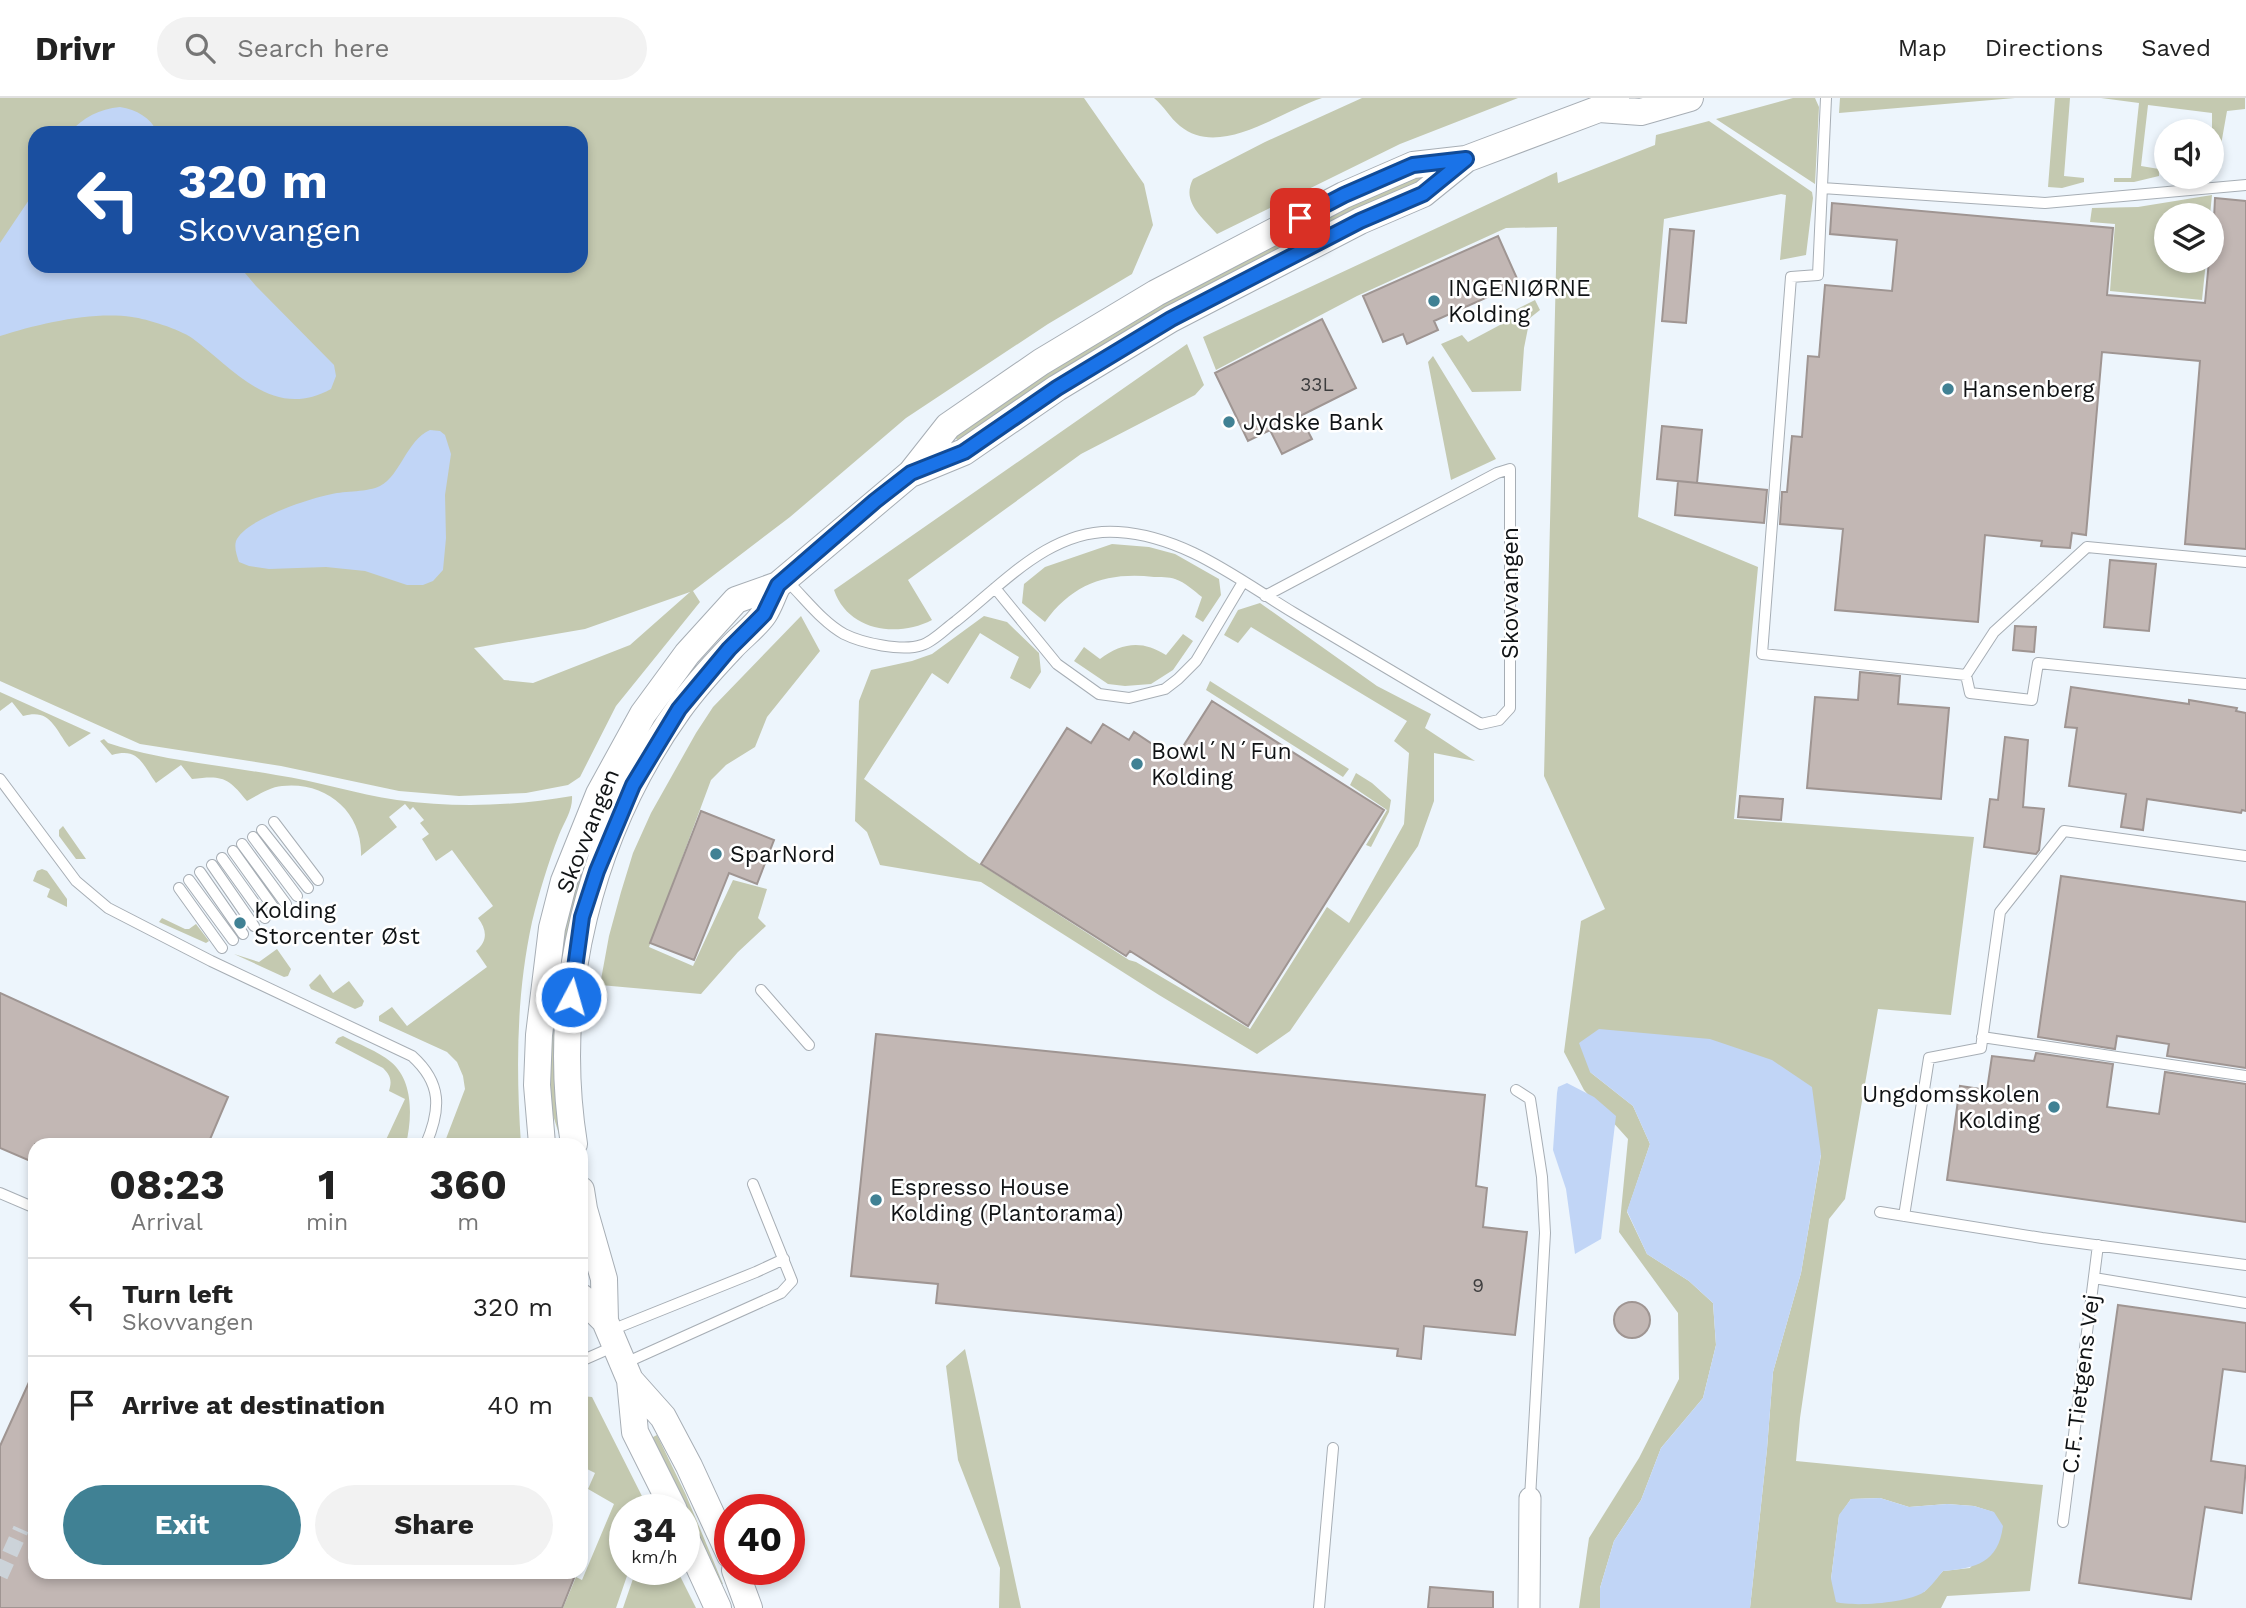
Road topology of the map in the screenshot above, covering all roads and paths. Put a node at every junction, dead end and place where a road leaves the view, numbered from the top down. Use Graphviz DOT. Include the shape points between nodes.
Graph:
graph roads {
  1 [pos="1690,98"];
  2 [pos="1826,98"];
  3 [pos="1593,108"];
  4 [pos="2246,185"];
  5 [pos="1822,188"];
  6 [pos="2246,562"];
  7 [pos="781,582"];
  8 [pos="1243,582"];
  9 [pos="995,588"];
  10 [pos="1265,596"];
  11 [pos="1966,676"];
  12 [pos="2246,684"];
  13 [pos="0,779"];
  14 [pos="274,822"];
  15 [pos="2246,856"];
  16 [pos="222,858"];
  17 [pos="212,865"];
  18 [pos="200,872"];
  19 [pos="190,880"];
  20 [pos="318,880"];
  21 [pos="179,888"];
  22 [pos="308,888"];
  23 [pos="297,897"];
  24 [pos="286,904"];
  25 [pos="276,911"];
  26 [pos="265,918"];
  27 [pos="254,926"];
  28 [pos="243,934"];
  29 [pos="233,940"];
  30 [pos="222,948"];
  31 [pos="761,990"];
  32 [pos="1982,1037"];
  33 [pos="809,1045"];
  34 [pos="2246,1076"];
  35 [pos="1516,1090"];
  36 [pos="428,1138"];
  37 [pos="541,1138"];
  38 [pos="573,1138"];
  39 [pos="753,1184"];
  40 [pos="0,1193"];
  41 [pos="28,1205"];
  42 [pos="1880,1212"];
  43 [pos="1904,1216"];
  44 [pos="588,1223"];
  45 [pos="2098,1245"];
  46 [pos="784,1259"];
  47 [pos="2246,1265"];
  48 [pos="2094,1278"];
  49 [pos="2246,1303"];
  50 [pos="588,1307"];
  51 [pos="617,1348"];
  52 [pos="588,1358"];
  53 [pos="1333,1448"];
  54 [pos="666,1494"];
  55 [pos="1530,1498"];
  56 [pos="714,1520"];
  57 [pos="2063,1522"];
  58 [pos="700,1569"];
  59 [pos="741,1585"];
  60 [pos="718,1608"];
  61 [pos="749,1608"];
  62 [pos="1319,1608"];
  63 [pos="1529,1608"];
  1 -- 3 [label="street, Skovvangen" via="1641,113"];
  2 -- 5 [label="lane"];
  3 -- 7 [label="street, Skovvangen" via="1466,159 1423,194 1360,221 1183,313 1057,388 964,452 911,473"];
  4 -- 5 [label="lane" via="2045,203"];
  5 -- 11 [label="lane" via="1818,275 1791,277 1762,654"];
  6 -- 11 [label="lane" via="2087,547 1994,632"];
  7 -- 9 [label="lane, Skovvangen" via="844,634 900,647 922,645"];
  7 -- 37 [label="street, Skovvangen" via="736,600 687,654 643,714 598,794 564,881 552,928 539,1034"];
  7 -- 38 [label="street, Skovvangen" via="764,614 673,718 633,785 597,871 582,917 569,1024 566,1074"];
  8 -- 9 [label="lane, Skovvangen" via="1202,556 1159,538 1117,531 1058,542"];
  8 -- 9 [label="lane" via="1196,661 1165,689 1129,698 1099,694 1057,664"];
  8 -- 10 [label="lane, Skovvangen"];
  10 -- 10 [label="lane, Skovvangen" via="1480,724 1499,720 1510,708 1510,469"];
  11 -- 12 [label="lane" via="1970,693 2032,700 2038,663"];
  13 -- 36 [label="lane" via="76,881 108,908 412,1056 424,1066 437,1100"];
  14 -- 20 [label="lane"];
  15 -- 32 [label="lane" via="2064,831 2000,912"];
  16 -- 26 [label="lane"];
  17 -- 27 [label="lane"];
  18 -- 28 [label="lane"];
  19 -- 29 [label="lane"];
  21 -- 30 [label="lane"];
  22 -- 23 [label="lane" via="258,833"];
  24 -- 25 [label="lane" via="237,847"];
  31 -- 33 [label="lane"];
  32 -- 34 [label="lane"];
  32 -- 43 [label="lane" via="1981,1048 1929,1058"];
  35 -- 55 [label="lane" via="1530,1098 1545,1233"];
  39 -- 46 [label="lane"];
  40 -- 41 [label="lane"];
  42 -- 43 [label="lane"];
  43 -- 45 [label="lane"];
  44 -- 51 [label="street"];
  45 -- 47 [label="lane"];
  45 -- 48 [label="lane, C.F. Tietgens Vej"];
  46 -- 51 [label="lane"];
  46 -- 51 [label="lane" via="792,1281 781,1293 747,1309"];
  48 -- 49 [label="lane"];
  48 -- 57 [label="lane, C.F. Tietgens Vej"];
  50 -- 51 [label="street"];
  51 -- 52 [label="lane"];
  51 -- 54 [label="street" via="635,1432"];
  51 -- 56 [label="street" via="663,1417"];
  53 -- 62 [label="lane"];
  55 -- 63 [label="street"];
  58 -- 60 [label="street"];
  59 -- 61 [label="street"];
}
